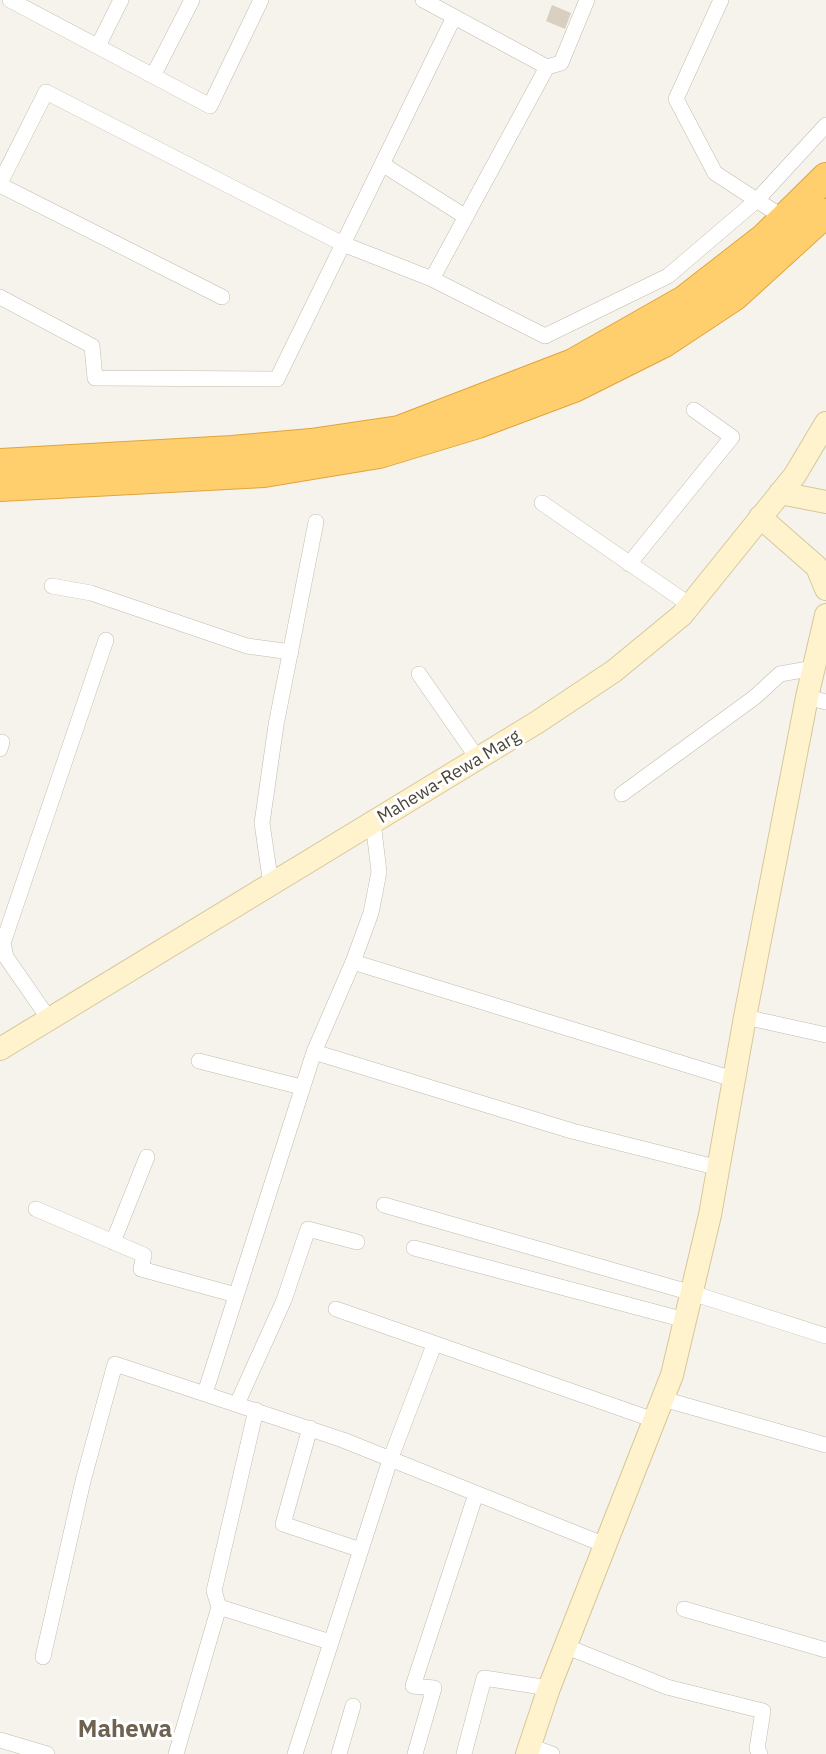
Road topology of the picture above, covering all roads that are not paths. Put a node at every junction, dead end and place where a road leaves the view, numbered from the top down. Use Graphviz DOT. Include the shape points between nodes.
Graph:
graph roads {
  1 [pos="10,0"];
  2 [pos="121,0"];
  3 [pos="192,0"];
  4 [pos="261,0"];
  5 [pos="423,0"];
  6 [pos="587,0"];
  7 [pos="721,0"];
  8 [pos="454,17"];
  9 [pos="98,46"];
  10 [pos="547,67"];
  11 [pos="153,76"];
  12 [pos="826,125"];
  13 [pos="382,164"];
  14 [pos="826,177"];
  15 [pos="0,184"];
  16 [pos="757,200"];
  17 [pos="826,213"];
  18 [pos="466,217"];
  19 [pos="784,218"];
  20 [pos="343,244"];
  21 [pos="432,279"];
  22 [pos="0,297"];
  23 [pos="222,297"];
  24 [pos="694,410"];
  25 [pos="826,423"];
  26 [pos="0,463"];
  27 [pos="0,488"];
  28 [pos="780,493"];
  29 [pos="826,501"];
  30 [pos="542,503"];
  31 [pos="760,517"];
  32 [pos="316,522"];
  33 [pos="629,564"];
  34 [pos="52,586"];
  35 [pos="826,589"];
  36 [pos="690,606"];
  37 [pos="826,615"];
  38 [pos="106,640"];
  39 [pos="291,652"];
  40 [pos="814,668"];
  41 [pos="419,674"];
  42 [pos="817,700"];
  43 [pos="478,759"];
  44 [pos="622,794"];
  45 [pos="373,822"];
  46 [pos="271,885"];
  47 [pos="353,962"];
  48 [pos="745,1017"];
  49 [pos="49,1019"];
  50 [pos="826,1035"];
  51 [pos="0,1049"];
  52 [pos="314,1052"];
  53 [pos="199,1061"];
  54 [pos="736,1080"];
  55 [pos="301,1087"];
  56 [pos="147,1156"];
  57 [pos="719,1168"];
  58 [pos="384,1205"];
  59 [pos="36,1209"];
  60 [pos="113,1242"];
  61 [pos="357,1242"];
  62 [pos="414,1248"];
  63 [pos="692,1293"];
  64 [pos="236,1294"];
  65 [pos="336,1309"];
  66 [pos="685,1320"];
  67 [pos="826,1336"];
  68 [pos="434,1345"];
  69 [pos="205,1393"];
  70 [pos="663,1398"];
  71 [pos="237,1404"];
  72 [pos="256,1410"];
  73 [pos="654,1420"];
  74 [pos="310,1428"];
  75 [pos="826,1445"];
  76 [pos="390,1460"];
  77 [pos="476,1494"];
  78 [pos="605,1545"];
  79 [pos="361,1550"];
  80 [pos="219,1608"];
  81 [pos="684,1609"];
  82 [pos="330,1642"];
  83 [pos="565,1646"];
  84 [pos="826,1650"];
  85 [pos="43,1657"];
  86 [pos="549,1688"];
  87 [pos="353,1706"];
  88 [pos="0,1740"];
  89 [pos="529,1750"];
  90 [pos="47,1754"];
  91 [pos="176,1754"];
  92 [pos="295,1754"];
  93 [pos="339,1754"];
  94 [pos="415,1754"];
  95 [pos="464,1754"];
  96 [pos="552,1754"];
  97 [pos="760,1754"];
  1 -- 9 [label="street"];
  2 -- 9 [label="street"];
  3 -- 11 [label="street"];
  4 -- 11 [label="street" via="210,106"];
  5 -- 8 [label="street"];
  6 -- 10 [label="street" via="561,63"];
  7 -- 16 [label="street" via="676,99 715,173"];
  8 -- 10 [label="street"];
  8 -- 13 [label="street"];
  9 -- 11 [label="street"];
  10 -- 18 [label="street"];
  12 -- 16 [label="street"];
  13 -- 18 [label="street"];
  13 -- 20 [label="street"];
  14 -- 19 [label="highway"];
  15 -- 20 [label="street" via="46,92"];
  15 -- 23 [label="street"];
  16 -- 19 [label="street"];
  16 -- 21 [label="street" via="669,276 545,336"];
  17 -- 27 [label="highway" via="735,296 664,343 574,388 478,424 379,454 264,473"];
  18 -- 21 [label="street"];
  19 -- 26 [label="highway" via="684,300 573,363 399,430 232,450"];
  20 -- 21 [label="street"];
  20 -- 22 [label="street" via="277,379 95,378 92,346"];
  24 -- 33 [label="street" via="732,437"];
  25 -- 28 [label="street, Mahewa-Rewa Marg"];
  28 -- 29 [label="street"];
  28 -- 31 [label="street, Mahewa-Rewa Marg"];
  30 -- 33 [label="street"];
  31 -- 35 [label="street" via="817,567"];
  31 -- 36 [label="street, Mahewa-Rewa Marg"];
  32 -- 39 [label="street"];
  33 -- 36 [label="street"];
  34 -- 39 [label="street" via="91,592 247,646"];
  36 -- 43 [label="street, Mahewa-Rewa Marg" via="614,671"];
  37 -- 40 [label="street"];
  38 -- 49 [label="street" via="3,943 6,957"];
  39 -- 46 [label="street" via="262,823"];
  40 -- 42 [label="street"];
  40 -- 44 [label="street" via="780,674 755,697"];
  41 -- 43 [label="street"];
  42 -- 48 [label="street"];
  43 -- 45 [label="street, Mahewa-Rewa Marg"];
  45 -- 46 [label="street, Mahewa-Rewa Marg"];
  45 -- 47 [label="street" via="379,872 371,913"];
  46 -- 49 [label="street, Mahewa-Rewa Marg"];
  47 -- 52 [label="street"];
  47 -- 54 [label="street"];
  48 -- 50 [label="street"];
  48 -- 54 [label="street"];
  49 -- 51 [label="street, Mahewa-Rewa Marg"];
  52 -- 55 [label="street"];
  52 -- 57 [label="street" via="572,1131"];
  53 -- 55 [label="street"];
  54 -- 57 [label="street"];
  55 -- 64 [label="street"];
  56 -- 60 [label="street"];
  57 -- 63 [label="street"];
  58 -- 63 [label="street"];
  59 -- 60 [label="street"];
  60 -- 64 [label="street" via="144,1255 141,1269"];
  61 -- 71 [label="street" via="308,1229 284,1300"];
  62 -- 66 [label="street"];
  63 -- 66 [label="street"];
  63 -- 67 [label="street"];
  64 -- 69 [label="street"];
  65 -- 68 [label="street"];
  66 -- 70 [label="street"];
  68 -- 73 [label="street"];
  68 -- 76 [label="street"];
  69 -- 71 [label="street"];
  69 -- 85 [label="street" via="115,1364 83,1481"];
  70 -- 73 [label="street"];
  70 -- 75 [label="street"];
  71 -- 72 [label="street"];
  72 -- 74 [label="street"];
  72 -- 80 [label="street" via="214,1591"];
  73 -- 78 [label="street"];
  74 -- 76 [label="street"];
  74 -- 79 [label="street" via="284,1524"];
  76 -- 77 [label="street"];
  76 -- 79 [label="street"];
  77 -- 78 [label="street"];
  77 -- 94 [label="street" via="413,1686 434,1688"];
  78 -- 83 [label="street"];
  79 -- 82 [label="street"];
  80 -- 82 [label="street"];
  80 -- 91 [label="street"];
  81 -- 84 [label="street"];
  82 -- 92 [label="street"];
  83 -- 86 [label="street"];
  83 -- 97 [label="street" via="667,1687 763,1711 757,1749"];
  86 -- 89 [label="street"];
  86 -- 95 [label="street" via="484,1677"];
  87 -- 93 [label="street"];
  88 -- 90 [label="street"];
  89 -- 96 [label="street"];
}
